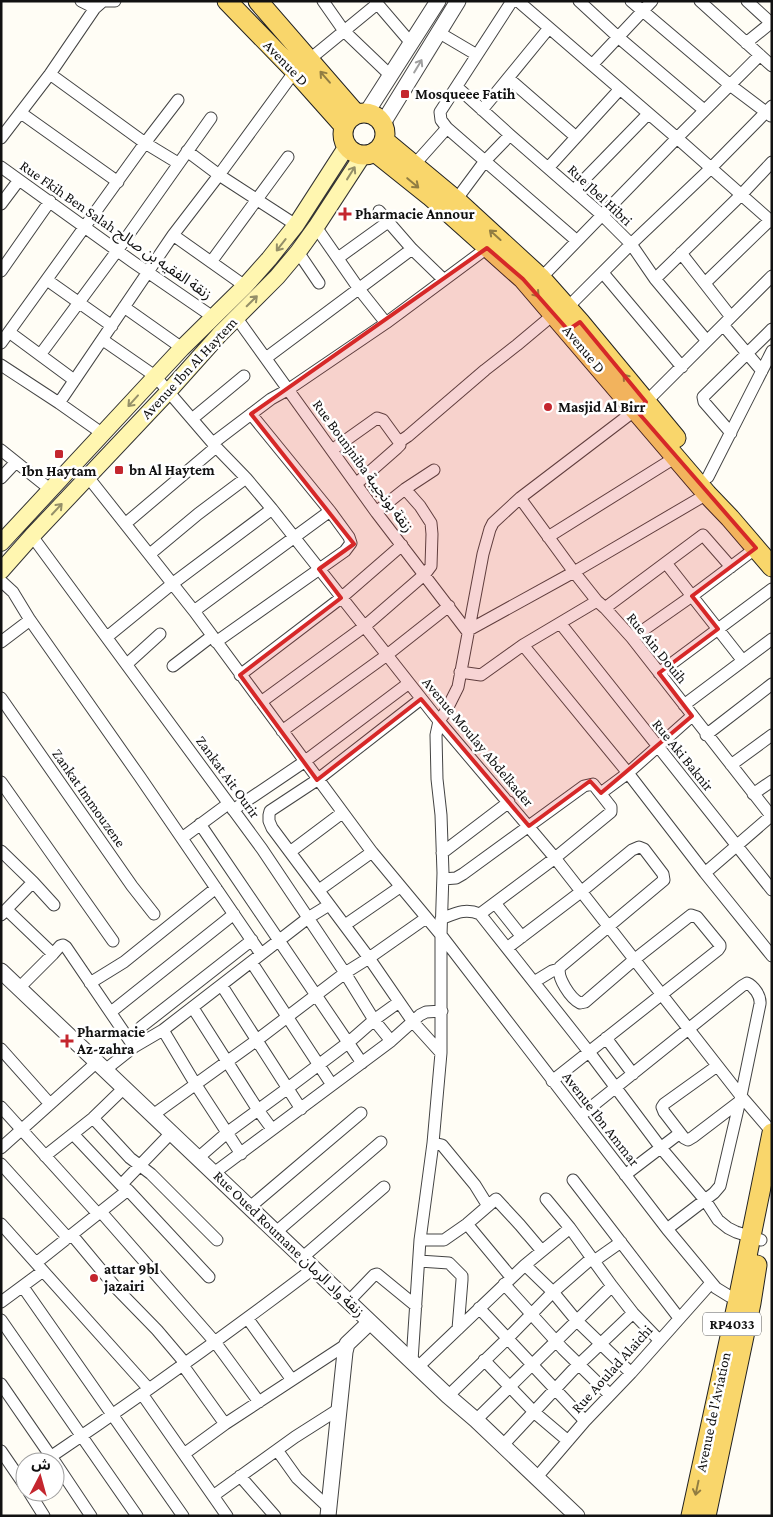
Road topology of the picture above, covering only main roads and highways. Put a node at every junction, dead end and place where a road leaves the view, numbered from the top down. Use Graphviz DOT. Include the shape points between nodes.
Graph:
graph roads {
  1 [pos="227,1"];
  2 [pos="258,1"];
  3 [pos="356,117"];
  4 [pos="376,143"];
  5 [pos="347,146"];
  6 [pos="560,311"];
  7 [pos="641,406"];
  8 [pos="708,486"];
  9 [pos="1,543"];
  10 [pos="764,550"];
  11 [pos="772,567"];
  12 [pos="1,571"];
  13 [pos="772,1132"];
  14 [pos="772,1190"];
  15 [pos="756,1238"];
  16 [pos="744,1302"];
  17 [pos="691,1516"];
  18 [pos="706,1516"];
  1 -- 3 [label="main road, Avenue D" via="295,72"];
  3 -- 2 [label="main road, Avenue D, one-way"];
  3 -- 4 [label="main road" via="373,114"];
  3 -- 5 [label="main road" via="343,133"];
  4 -- 5 [label="main road" via="351,151"];
  4 -- 6 [label="main road, Avenue D, one-way" via="430,196"];
  6 -- 4 [label="main road, Avenue D, one-way" via="541,278 456,200 414,165"];
  12 -- 4 [label="main road, Avenue Ibn Al Haytem, one-way" via="298,252"];
  5 -- 9 [label="main road, Avenue Ibn Al Haytem, one-way" via="296,225 269,260 155,376"];
  6 -- 7 [label="main road, Avenue D"];
  7 -- 8 [label="main road, Avenue D"];
  7 -- 8 [label="main road, Avenue D" via="676,458"];
  8 -- 10 [label="main road, Avenue D"];
  10 -- 11 [label="main road, Avenue D"];
  13 -- 15 [label="main road, Avenue de l'Aviation / RP4033"];
  14 -- 15 [label="main road, Avenue de l'Aviation / RP4033"];
  15 -- 16 [label="main road, Avenue de l'Aviation / RP4033"];
  16 -- 17 [label="main road, Avenue de l'Aviation / RP4033, one-way"];
  16 -- 18 [label="main road, Avenue de l'Aviation / RP4033"];
}
